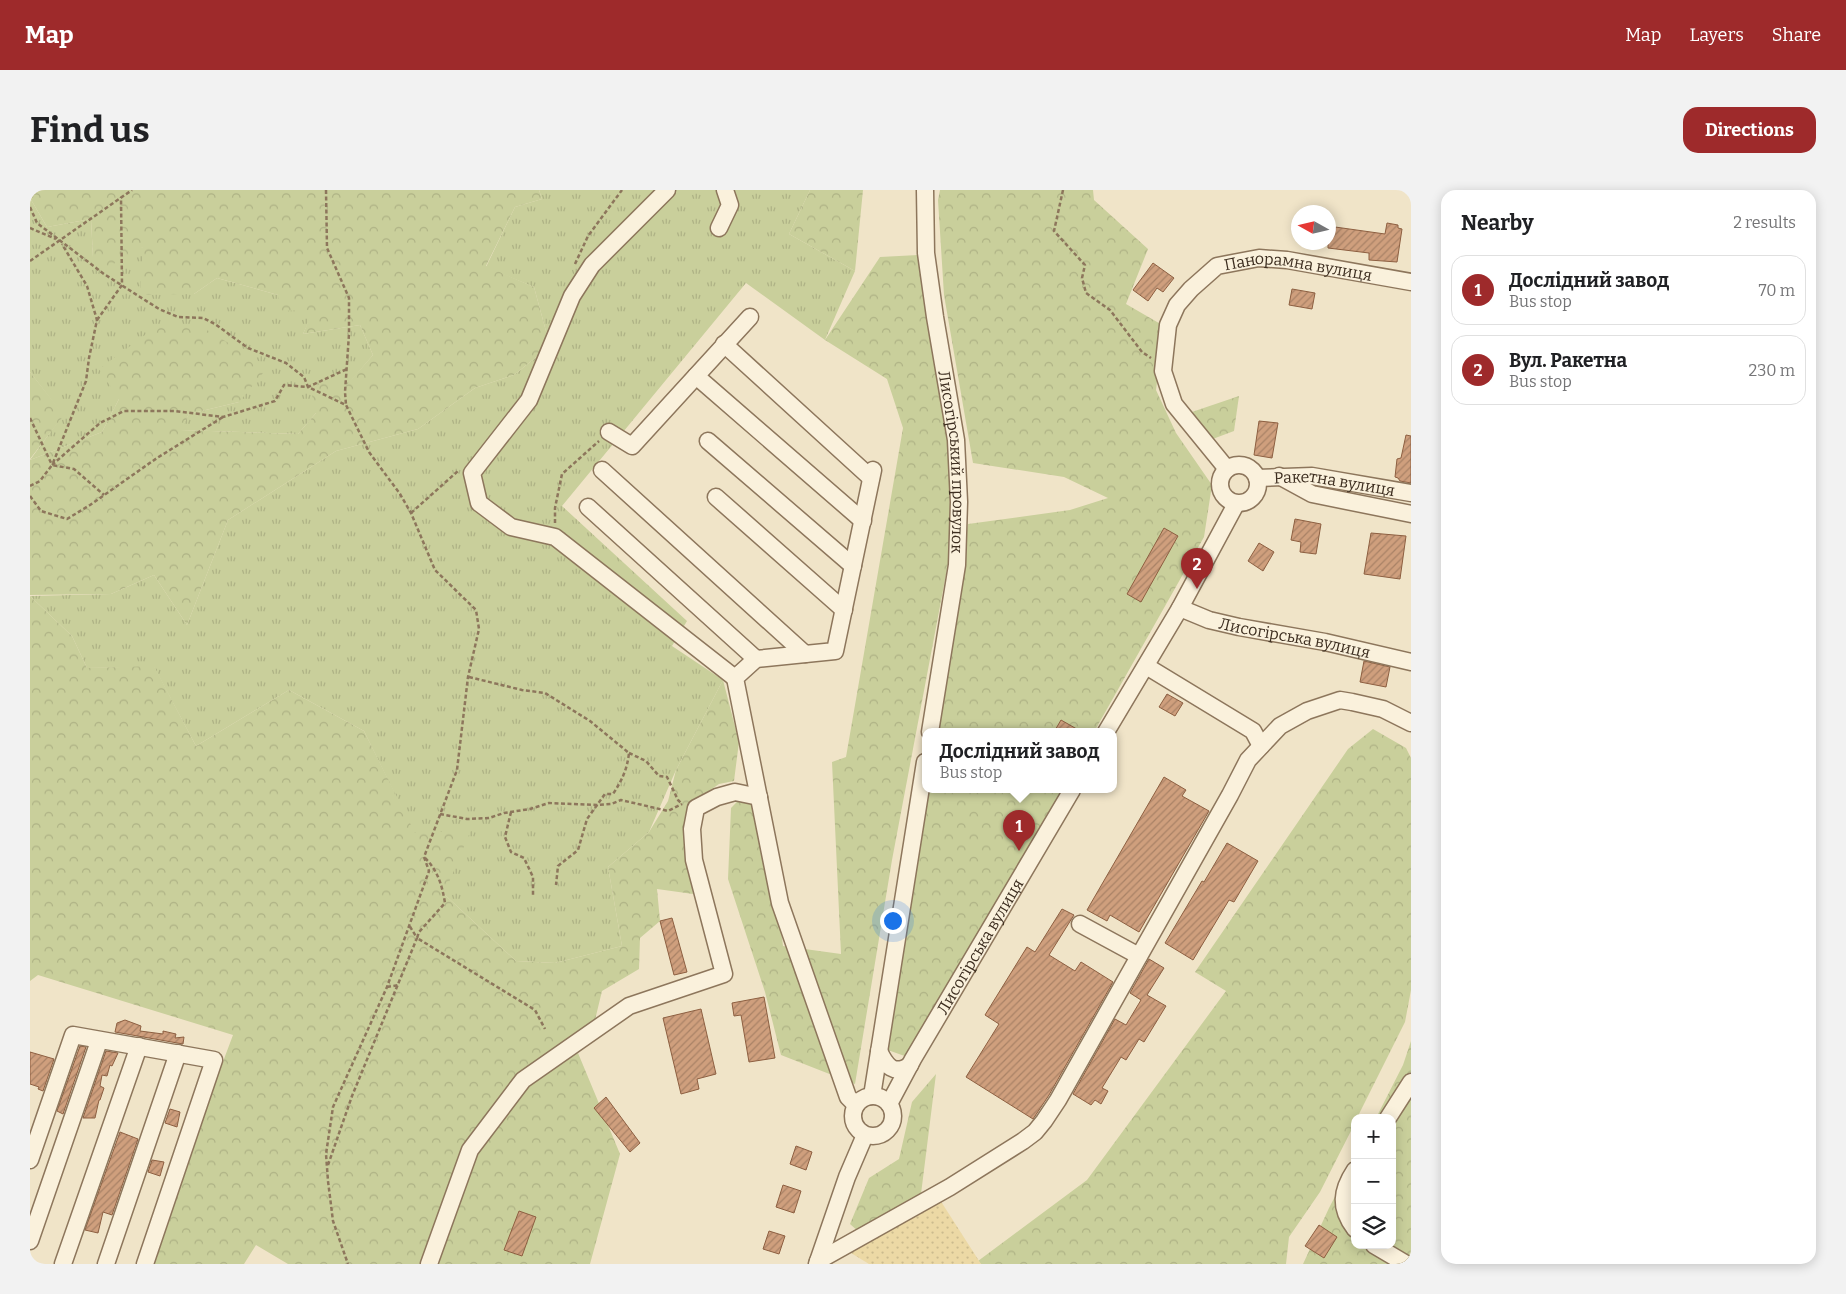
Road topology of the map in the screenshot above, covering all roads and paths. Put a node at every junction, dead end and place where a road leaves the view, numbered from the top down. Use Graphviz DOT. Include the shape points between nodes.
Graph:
graph roads {
  1 [pos="132,190"];
  2 [pos="326,190"];
  3 [pos="622,190"];
  4 [pos="667,190"];
  5 [pos="725,190"];
  6 [pos="925,190"];
  7 [pos="1063,190"];
  8 [pos="121,197"];
  9 [pos="30,207"];
  10 [pos="30,228"];
  11 [pos="718,228"];
  12 [pos="60,241"];
  13 [pos="30,261"];
  14 [pos="574,269"];
  15 [pos="1411,282"];
  16 [pos="122,285"];
  17 [pos="750,317"];
  18 [pos="97,320"];
  19 [pos="724,344"];
  20 [pos="1163,364"];
  21 [pos="347,369"];
  22 [pos="696,376"];
  23 [pos="308,387"];
  24 [pos="346,405"];
  25 [pos="223,417"];
  26 [pos="30,418"];
  27 [pos="609,432"];
  28 [pos="708,441"];
  29 [pos="52,465"];
  30 [pos="1227,469"];
  31 [pos="602,470"];
  32 [pos="472,473"];
  33 [pos="1279,476"];
  34 [pos="1257,478"];
  35 [pos="30,486"];
  36 [pos="1411,493"];
  37 [pos="104,495"];
  38 [pos="30,496"];
  39 [pos="716,497"];
  40 [pos="1236,504"];
  41 [pos="588,507"];
  42 [pos="411,513"];
  43 [pos="1411,514"];
  44 [pos="863,521"];
  45 [pos="555,537"];
  46 [pos="853,566"];
  47 [pos="1180,608"];
  48 [pos="844,610"];
  49 [pos="806,654"];
  50 [pos="756,659"];
  51 [pos="1411,662"];
  52 [pos="1146,666"];
  53 [pos="468,677"];
  54 [pos="735,678"];
  55 [pos="1411,723"];
  56 [pos="931,728"];
  57 [pos="1108,728"];
  58 [pos="1261,746"];
  59 [pos="629,754"];
  60 [pos="922,781"];
  61 [pos="1070,793"];
  62 [pos="759,797"];
  63 [pos="597,805"];
  64 [pos="689,806"];
  65 [pos="511,812"];
  66 [pos="440,814"];
  67 [pos="424,857"];
  68 [pos="556,885"];
  69 [pos="533,896"];
  70 [pos="1080,924"];
  71 [pos="409,925"];
  72 [pos="417,938"];
  73 [pos="1139,956"];
  74 [pos="399,985"];
  75 [pos="387,987"];
  76 [pos="545,1029"];
  77 [pos="99,1041"];
  78 [pos="139,1046"];
  79 [pos="879,1051"];
  80 [pos="178,1053"];
  81 [pos="910,1065"];
  82 [pos="1411,1082"];
  83 [pos="872,1096"];
  84 [pos="889,1104"];
  85 [pos="856,1105"];
  86 [pos="1391,1114"];
  87 [pos="865,1135"];
  88 [pos="30,1160"];
  89 [pos="327,1168"];
  90 [pos="1351,1176"];
  91 [pos="1351,1223"];
  92 [pos="30,1241"];
  93 [pos="1381,1249"];
  94 [pos="817,1262"];
  95 [pos="63,1264"];
  96 [pos="106,1264"];
  97 [pos="146,1264"];
  98 [pos="348,1264"];
  99 [pos="429,1264"];
  100 [pos="1406,1264"];
  1 -- 8 [label="path"];
  2 -- 21 [label="path" via="327,248 349,298"];
  3 -- 14 [label="path" via="588,236 575,260"];
  4 -- 32 [label="street" via="592,265 572,296 529,400"];
  5 -- 11 [label="street" via="730,206"];
  6 -- 56 [label="street, Лисогірський провулок" via="926,253 956,440 959,502 957,565"];
  7 -- 20 [label="path" via="1054,231 1085,265 1082,278 1086,293 1110,310 1142,352"];
  8 -- 12 [label="path"];
  8 -- 16 [label="path"];
  9 -- 12 [label="path" via="37,223"];
  10 -- 12 [label="path"];
  12 -- 13 [label="path"];
  12 -- 16 [label="path"];
  12 -- 18 [label="path" via="87,286"];
  15 -- 20 [label="street, Панорамна вулиця" via="1287,260 1259,258 1217,266 1177,305 1168,325"];
  16 -- 18 [label="path"];
  16 -- 23 [label="path" via="165,311 216,324 248,348 286,363 304,377"];
  17 -- 19 [label="street"];
  18 -- 29 [label="path" via="86,381"];
  19 -- 22 [label="street"];
  19 -- 44 [label="street" via="872,474"];
  20 -- 30 [label="street, Панорамна вулиця" via="1162,371 1174,404"];
  21 -- 23 [label="path"];
  21 -- 24 [label="path"];
  22 -- 27 [label="street" via="632,446"];
  22 -- 44 [label="street"];
  23 -- 24 [label="path"];
  23 -- 25 [label="path" via="284,385 275,401"];
  24 -- 42 [label="path" via="369,452"];
  25 -- 29 [label="path" via="175,411 124,411 100,423"];
  25 -- 37 [label="path"];
  26 -- 29 [label="path"];
  27 -- 45 [label="path" via="562,474 555,508"];
  28 -- 46 [label="street"];
  29 -- 35 [label="path" via="40,481"];
  29 -- 37 [label="path" via="74,468"];
  30 -- 34 [label="street" via="1244,466 1250,468"];
  30 -- 40 [label="street" via="1221,478 1221,492"];
  31 -- 49 [label="street"];
  32 -- 42 [label="path" via="458,470"];
  32 -- 45 [label="street" via="479,503 511,526"];
  33 -- 34 [label="street, Ракетна вулиця"];
  33 -- 36 [label="street, Ракетна вулиця" via="1312,476"];
  33 -- 43 [label="street" via="1312,494"];
  34 -- 40 [label="street" via="1258,489 1252,499"];
  37 -- 38 [label="path" via="67,519 41,511"];
  39 -- 48 [label="street"];
  40 -- 47 [label="street"];
  41 -- 50 [label="street"];
  42 -- 53 [label="path" via="435,570 476,610 480,629"];
  44 -- 46 [label="street"];
  45 -- 54 [label="street"];
  46 -- 48 [label="street"];
  47 -- 51 [label="street, Лисогірська вулиця" via="1209,620"];
  47 -- 52 [label="street"];
  48 -- 49 [label="street" via="835,651"];
  49 -- 50 [label="street"];
  50 -- 54 [label="street"];
  52 -- 57 [label="street"];
  52 -- 58 [label="street" via="1252,731"];
  53 -- 59 [label="path" via="545,693 590,721"];
  53 -- 66 [label="path" via="457,770"];
  54 -- 62 [label="street"];
  55 -- 58 [label="street" via="1382,709 1340,700 1307,711 1280,726"];
  58 -- 73 [label="street" via="1248,760"];
  59 -- 63 [label="path" via="624,777 612,794 605,794"];
  59 -- 64 [label="path" via="646,761 659,776 667,777 678,800"];
  60 -- 79 [label="street"];
  61 -- 81 [label="street, Лисогірська вулиця"];
  62 -- 64 [label="street" via="735,792"];
  62 -- 85 [label="street" via="780,903 848,1098"];
  63 -- 64 [label="path" via="621,800 668,811"];
  63 -- 65 [label="path" via="549,803"];
  63 -- 68 [label="path" via="587,819 578,850 558,866"];
  64 -- 99 [label="street" via="694,860 724,974 630,1006 523,1080 470,1150"];
  65 -- 66 [label="path" via="467,819"];
  65 -- 69 [label="path" via="505,837 511,852 524,858 532,877"];
  66 -- 67 [label="path"];
  67 -- 71 [label="path" via="429,871"];
  67 -- 72 [label="path" via="440,880 445,903"];
  70 -- 73 [label="street"];
  71 -- 72 [label="path"];
  71 -- 75 [label="path"];
  72 -- 74 [label="path"];
  72 -- 76 [label="path" via="535,1010"];
  73 -- 94 [label="street" via="1058,1100 1035,1132 950,1187"];
  74 -- 75 [label="path"];
  74 -- 89 [label="path" via="352,1096"];
  75 -- 89 [label="path" via="333,1107"];
  77 -- 78 [label="street"];
  77 -- 88 [label="street" via="73,1036"];
  77 -- 92 [label="street"];
  78 -- 80 [label="street"];
  78 -- 95 [label="street"];
  79 -- 81 [label="street" via="884,1062 893,1069 903,1070"];
  79 -- 83 [label="street"];
  80 -- 96 [label="street"];
  80 -- 97 [label="street" via="214,1060"];
  81 -- 84 [label="street, Лисогірська вулиця"];
  82 -- 86 [label="street"];
  83 -- 84 [label="street"];
  83 -- 85 [label="street" via="863,1098"];
  84 -- 87 [label="street" via="893,1113 887,1131 872,1137"];
  85 -- 87 [label="street" via="854,1124"];
  87 -- 94 [label="street"];
  89 -- 98 [label="path" via="333,1221"];
  90 -- 91 [label="street" via="1343,1197 1345,1213"];
  93 -- 100 [label="street"];
}
